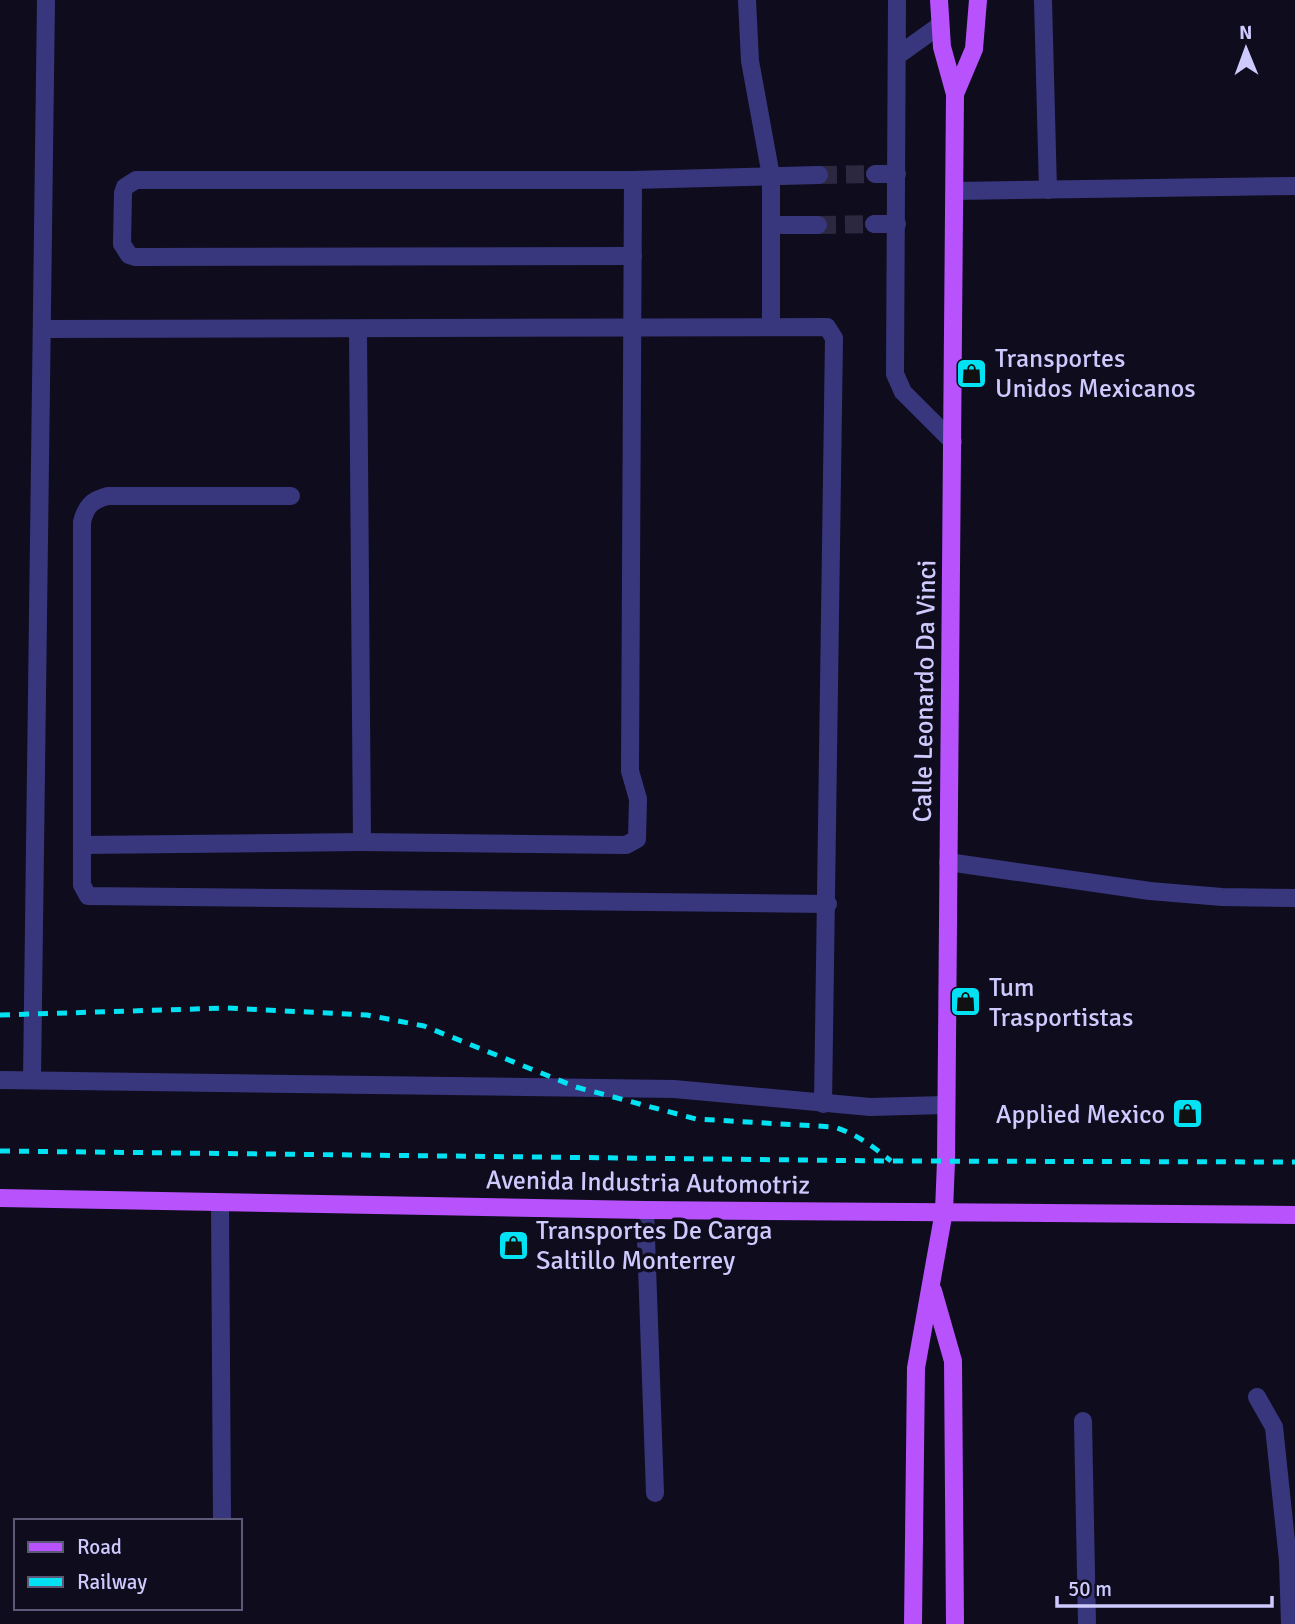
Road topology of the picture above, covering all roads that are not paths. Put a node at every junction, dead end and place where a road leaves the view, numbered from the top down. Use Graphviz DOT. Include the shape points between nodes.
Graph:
graph roads {
  1 [pos="46,0"];
  2 [pos="747,0"];
  3 [pos="897,0"];
  4 [pos="939,0"];
  5 [pos="978,0"];
  6 [pos="1043,0"];
  7 [pos="939,26"];
  8 [pos="897,55"];
  9 [pos="955,94"];
  10 [pos="875,174"];
  11 [pos="897,174"];
  12 [pos="818,175"];
  13 [pos="771,176"];
  14 [pos="633,180"];
  15 [pos="1295,186"];
  16 [pos="1048,190"];
  17 [pos="955,191"];
  18 [pos="874,224"];
  19 [pos="897,224"];
  20 [pos="772,225"];
  21 [pos="818,225"];
  22 [pos="633,256"];
  23 [pos="771,325"];
  24 [pos="633,328"];
  25 [pos="42,329"];
  26 [pos="358,329"];
  27 [pos="953,442"];
  28 [pos="290,496"];
  29 [pos="362,842"];
  30 [pos="82,845"];
  31 [pos="947,862"];
  32 [pos="1295,898"];
  33 [pos="828,904"];
  34 [pos="0,1080"];
  35 [pos="32,1080"];
  36 [pos="822,1104"];
  37 [pos="945,1105"];
  38 [pos="0,1198"];
  39 [pos="220,1203"];
  40 [pos="645,1210"];
  41 [pos="944,1212"];
  42 [pos="1295,1215"];
  43 [pos="932,1288"];
  44 [pos="1257,1397"];
  45 [pos="1083,1421"];
  46 [pos="655,1493"];
  47 [pos="222,1519"];
  48 [pos="914,1624"];
  49 [pos="955,1624"];
  50 [pos="1087,1624"];
  51 [pos="1290,1624"];
  1 -- 25 [label="lane"];
  2 -- 13 [label="lane" via="750,61"];
  3 -- 8 [label="lane"];
  4 -- 7 [label="main road, Calle Leonardo Da Vinci"];
  5 -- 9 [label="main road, Calle Leonardo Da Vinci" via="974,49"];
  6 -- 16 [label="lane"];
  7 -- 8 [label="lane"];
  7 -- 9 [label="main road, Calle Leonardo Da Vinci"];
  8 -- 11 [label="lane"];
  9 -- 17 [label="main road, Calle Leonardo Da Vinci"];
  10 -- 11 [label="lane"];
  11 -- 19 [label="lane"];
  12 -- 13 [label="lane"];
  13 -- 14 [label="lane"];
  13 -- 20 [label="lane"];
  14 -- 22 [label="lane"];
  14 -- 22 [label="lane" via="136,180 123,193 122,244 129,256 135,257"];
  15 -- 16 [label="lane"];
  16 -- 17 [label="lane"];
  17 -- 27 [label="main road, Calle Leonardo Da Vinci"];
  18 -- 19 [label="lane"];
  19 -- 27 [label="lane" via="897,384"];
  20 -- 21 [label="lane"];
  20 -- 23 [label="lane"];
  22 -- 24 [label="lane"];
  23 -- 24 [label="lane"];
  23 -- 33 [label="lane" via="821,325 834,338"];
  24 -- 26 [label="lane"];
  24 -- 29 [label="lane" via="630,771 638,799 639,832 632,843"];
  25 -- 26 [label="lane"];
  25 -- 35 [label="lane"];
  26 -- 29 [label="lane"];
  27 -- 31 [label="main road, Calle Leonardo Da Vinci"];
  28 -- 30 [label="lane" via="108,496 86,509 82,535"];
  29 -- 30 [label="lane"];
  30 -- 33 [label="lane" via="82,885 88,896 95,897"];
  31 -- 32 [label="lane" via="1150,891"];
  31 -- 37 [label="main road, Calle Leonardo Da Vinci"];
  33 -- 36 [label="lane"];
  34 -- 35 [label="lane"];
  35 -- 36 [label="lane" via="674,1089"];
  36 -- 37 [label="lane"];
  37 -- 41 [label="main road, Calle Leonardo Da Vinci"];
  38 -- 39 [label="main road, Avenida Industria Automotriz"];
  39 -- 40 [label="main road, Avenida Industria Automotriz"];
  39 -- 47 [label="lane"];
  40 -- 41 [label="main road, Avenida Industria Automotriz"];
  40 -- 46 [label="lane"];
  41 -- 42 [label="main road, Avenida Industria Automotriz"];
  41 -- 43 [label="main road, Calle Leonardo Da Vinci"];
  43 -- 48 [label="main road, Calle Leonardo Da Vinci" via="916,1368"];
  43 -- 49 [label="main road, Calle Leonardo Da Vinci" via="953,1361"];
  44 -- 51 [label="lane" via="1274,1427"];
  45 -- 50 [label="lane"];
}
